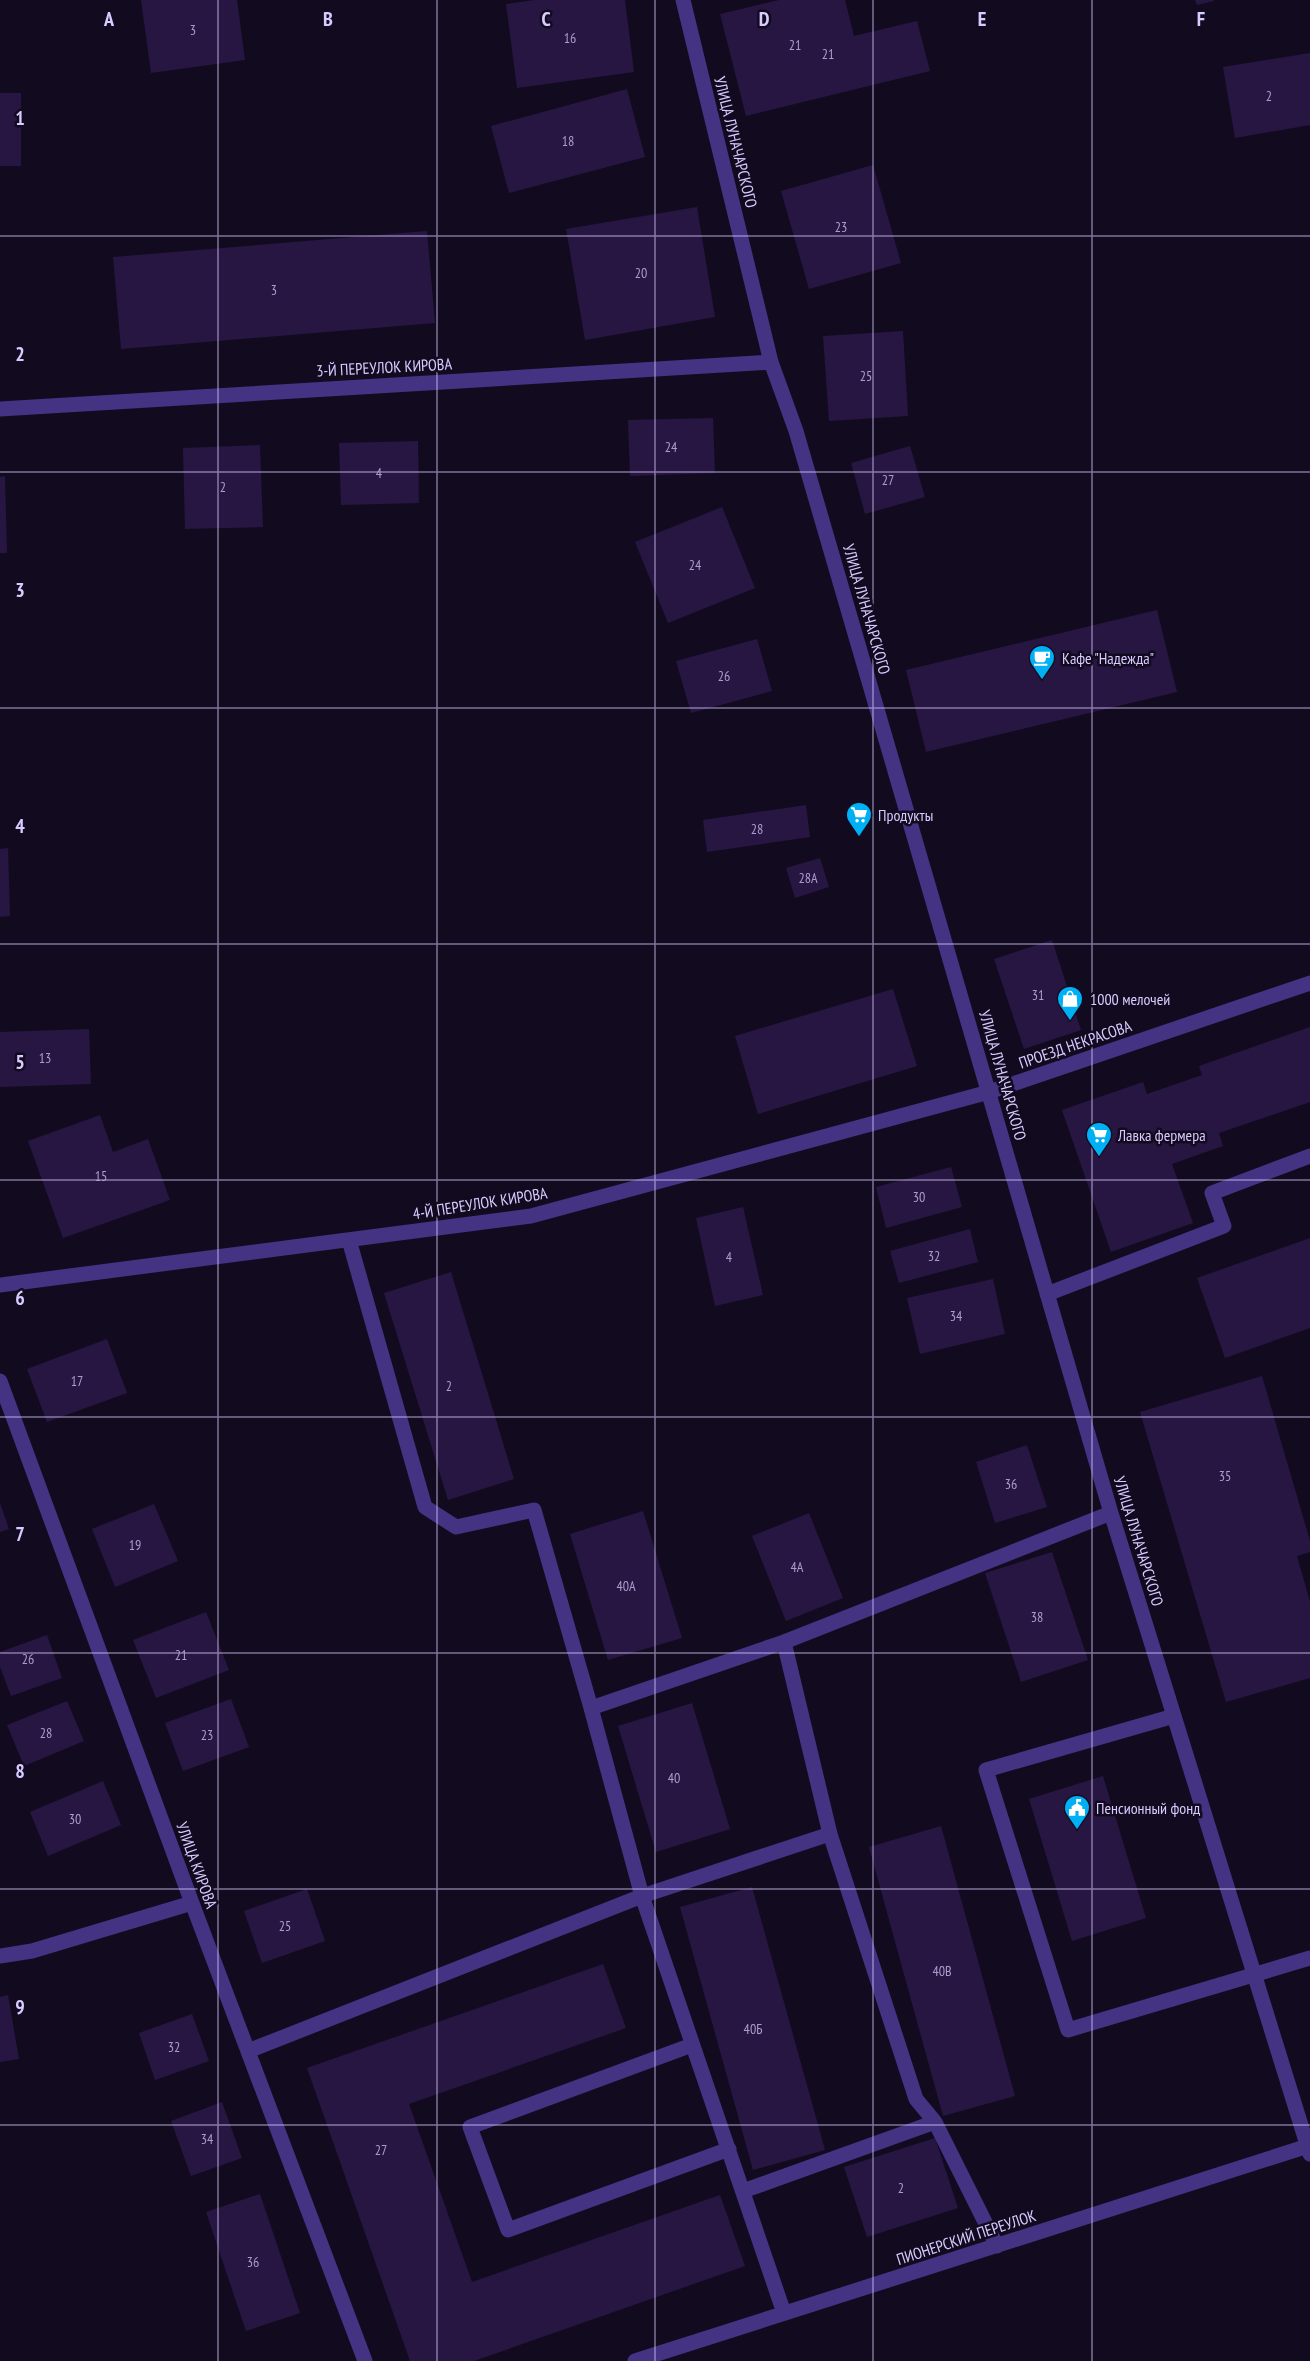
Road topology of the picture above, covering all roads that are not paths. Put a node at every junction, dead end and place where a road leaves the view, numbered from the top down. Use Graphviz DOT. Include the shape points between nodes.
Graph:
graph roads {
  1 [pos="683,0"];
  2 [pos="771,362"];
  3 [pos="0,408"];
  4 [pos="1310,983"];
  5 [pos="989,1092"];
  6 [pos="1310,1156"];
  7 [pos="349,1240"];
  8 [pos="0,1285"];
  9 [pos="1047,1294"];
  10 [pos="0,1381"];
  11 [pos="1111,1513"];
  12 [pos="784,1642"];
  13 [pos="591,1708"];
  14 [pos="1174,1716"];
  15 [pos="830,1834"];
  16 [pos="642,1896"];
  17 [pos="192,1903"];
  18 [pos="0,1956"];
  19 [pos="1310,1958"];
  20 [pos="1254,1975"];
  21 [pos="692,2045"];
  22 [pos="248,2051"];
  23 [pos="935,2122"];
  24 [pos="729,2149"];
  25 [pos="1309,2150"];
  26 [pos="743,2191"];
  27 [pos="997,2246"];
  28 [pos="784,2313"];
  29 [pos="364,2361"];
  30 [pos="635,2361"];
  1 -- 2 [label="street, УЛИЦА ЛУНАЧАРСКОГО"];
  2 -- 3 [label="street, 3-Й ПЕРЕУЛОК КИРОВА"];
  2 -- 5 [label="street, УЛИЦА ЛУНАЧАРСКОГО" via="796,431"];
  4 -- 5 [label="street, ПРОЕЗД НЕКРАСОВА"];
  5 -- 7 [label="street, 4-Й ПЕРЕУЛОК КИРОВА" via="531,1216"];
  5 -- 9 [label="street, УЛИЦА ЛУНАЧАРСКОГО"];
  6 -- 9 [label="street" via="1212,1193 1224,1226"];
  7 -- 8 [label="street, 4-Й ПЕРЕУЛОК КИРОВА"];
  7 -- 13 [label="street" via="425,1507 456,1527 534,1510"];
  9 -- 11 [label="street, УЛИЦА ЛУНАЧАРСКОГО"];
  10 -- 17 [label="street, УЛИЦА КИРОВА"];
  11 -- 12 [label="street"];
  11 -- 14 [label="street, УЛИЦА ЛУНАЧАРСКОГО"];
  12 -- 13 [label="street"];
  12 -- 15 [label="street"];
  13 -- 16 [label="street"];
  14 -- 20 [label="street, УЛИЦА ЛУНАЧАРСКОГО"];
  14 -- 20 [label="street" via="986,1770 1068,2030"];
  15 -- 16 [label="street"];
  15 -- 23 [label="street" via="916,2099"];
  16 -- 21 [label="street"];
  16 -- 22 [label="street"];
  17 -- 18 [label="street" via="32,1951"];
  17 -- 22 [label="street, УЛИЦА КИРОВА"];
  19 -- 20 [label="street"];
  20 -- 25 [label="street, УЛИЦА ЛУНАЧАРСКОГО"];
  21 -- 24 [label="street"];
  21 -- 24 [label="street" via="470,2127 508,2230"];
  22 -- 29 [label="street, УЛИЦА КИРОВА"];
  23 -- 26 [label="street"];
  23 -- 27 [label="street"];
  24 -- 26 [label="street"];
  25 -- 27 [label="street, ПИОНЕРСКИЙ ПЕРЕУЛОК"];
  26 -- 28 [label="street"];
  27 -- 28 [label="street, ПИОНЕРСКИЙ ПЕРЕУЛОК"];
  28 -- 30 [label="street, ПИОНЕРСКИЙ ПЕРЕУЛОК"];
}
